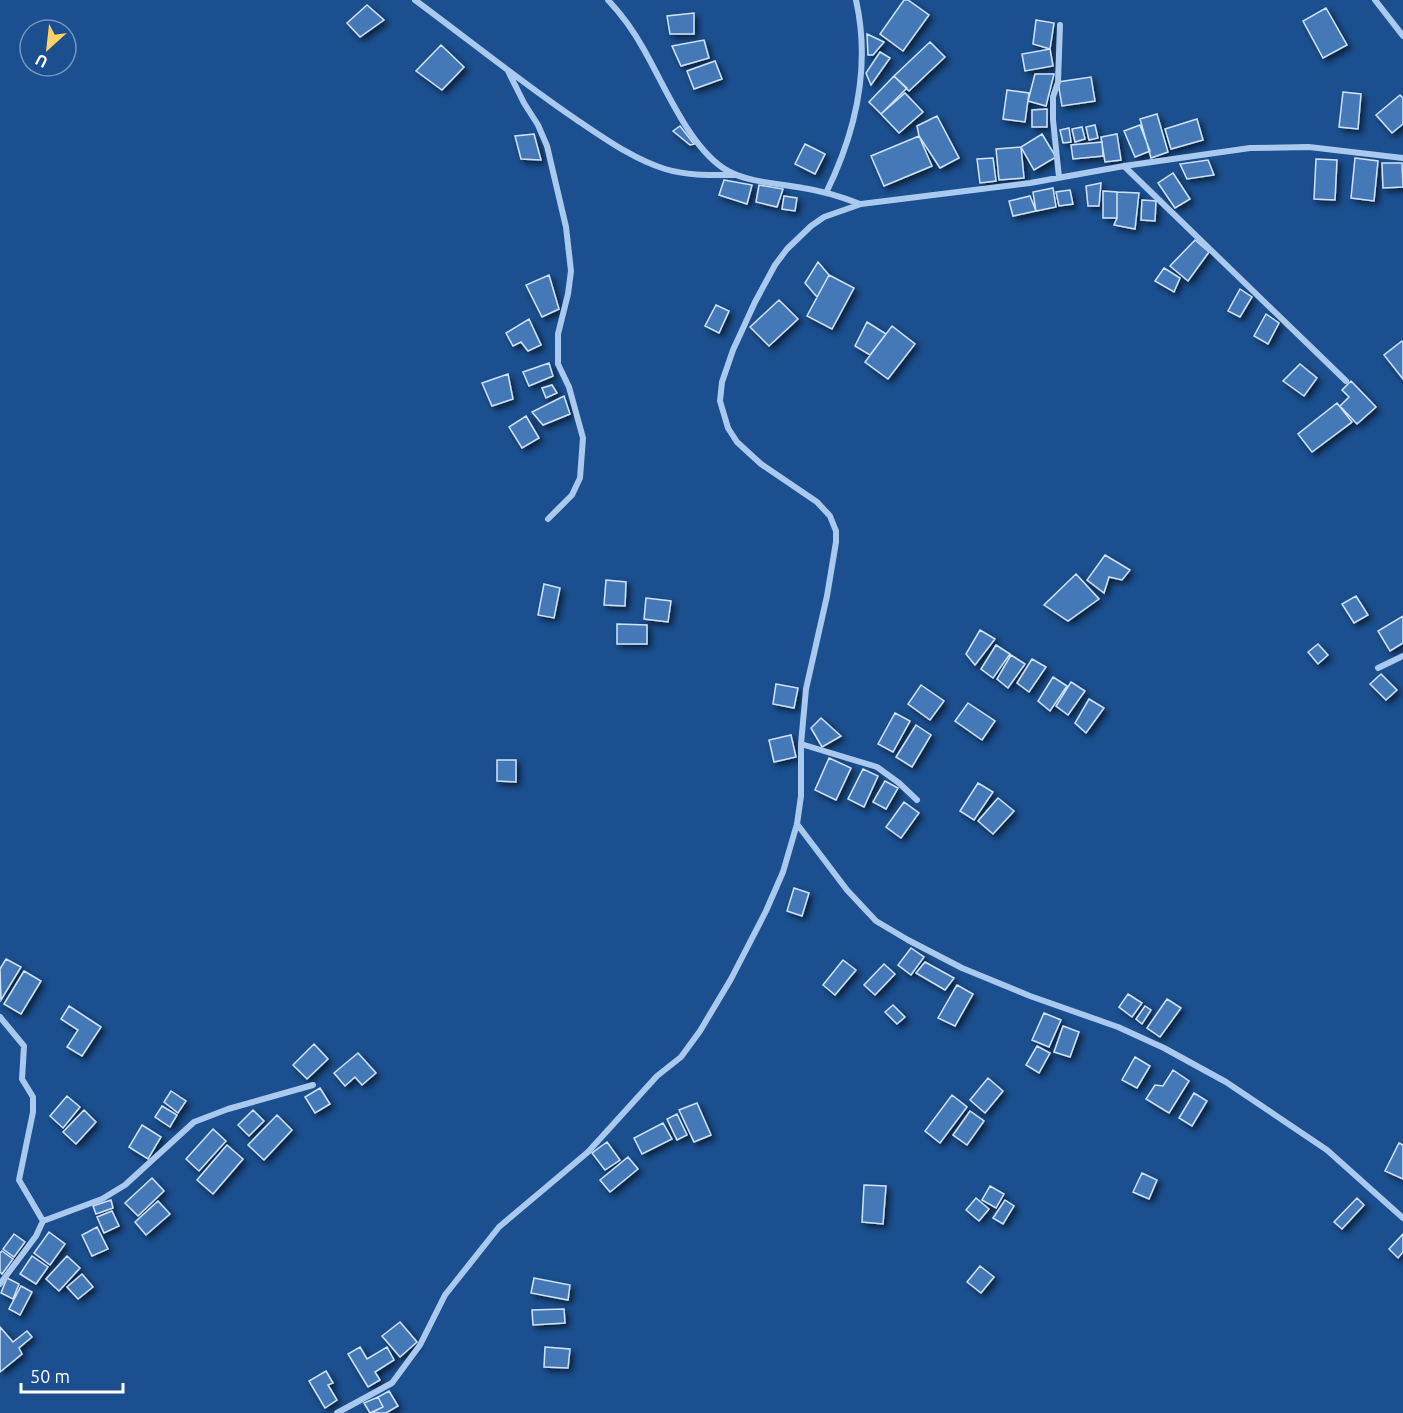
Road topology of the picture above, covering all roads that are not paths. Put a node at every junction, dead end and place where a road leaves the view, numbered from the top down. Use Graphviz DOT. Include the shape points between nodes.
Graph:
graph roads {
  1 [pos="415,0"];
  2 [pos="608,0"];
  3 [pos="856,0"];
  4 [pos="1375,0"];
  5 [pos="1060,25"];
  6 [pos="1403,36"];
  7 [pos="508,71"];
  8 [pos="1403,158"];
  9 [pos="1124,166"];
  10 [pos="737,175"];
  11 [pos="1059,177"];
  12 [pos="826,193"];
  13 [pos="861,204"];
  14 [pos="1346,381"];
  15 [pos="548,519"];
  16 [pos="1403,656"];
  17 [pos="1378,668"];
  18 [pos="801,744"];
  19 [pos="917,800"];
  20 [pos="797,824"];
  21 [pos="0,1017"];
  22 [pos="313,1085"];
  23 [pos="1403,1218"];
  24 [pos="43,1221"];
  25 [pos="0,1284"];
  26 [pos="337,1413"];
  1 -- 7 [label="street"];
  2 -- 10 [label="street" via="633,31 705,152"];
  3 -- 12 [label="street" via="862,44 860,97 844,153"];
  4 -- 6 [label="street"];
  5 -- 11 [label="street" via="1058,82 1053,97 1053,138"];
  7 -- 10 [label="street" via="639,158 688,174"];
  7 -- 15 [label="street" via="547,146 566,227 571,271 558,334 558,364 569,387 583,438 580,478 572,495"];
  8 -- 9 [label="street" via="1278,146"];
  9 -- 11 [label="street"];
  9 -- 14 [label="street"];
  10 -- 12 [label="street"];
  11 -- 13 [label="street"];
  12 -- 13 [label="street"];
  13 -- 18 [label="street" via="811,225 787,249 755,302 725,370 720,391 722,412 737,442 761,464 817,502 830,516 836,531 827,596 806,689"];
  16 -- 17 [label="street"];
  18 -- 19 [label="street" via="877,767"];
  18 -- 20 [label="street"];
  20 -- 23 [label="street" via="876,921 962,968 1118,1027 1227,1082 1327,1150"];
  20 -- 26 [label="street" via="783,872 758,929 705,1024 681,1057 657,1076 588,1152 499,1227 445,1295 420,1345 392,1383"];
  21 -- 24 [label="street" via="24,1046 22,1079 33,1097 33,1112 19,1180"];
  22 -- 24 [label="street" via="194,1122 125,1185 102,1199"];
  24 -- 25 [label="street"];
}
